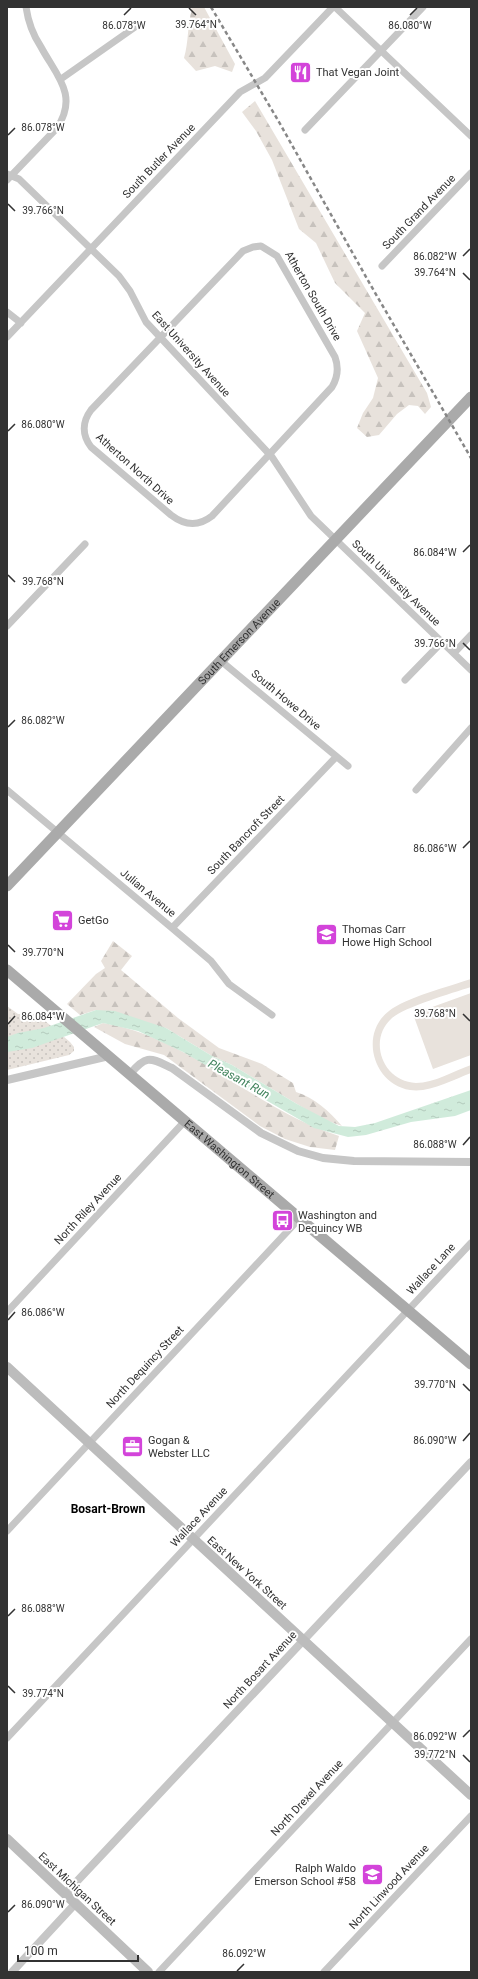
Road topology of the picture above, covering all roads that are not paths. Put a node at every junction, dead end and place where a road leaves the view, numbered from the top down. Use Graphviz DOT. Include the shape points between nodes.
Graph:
graph roads {
  1 [pos="26,7"];
  2 [pos="334,7"];
  3 [pos="423,7"];
  4 [pos="138,25"];
  5 [pos="381,51"];
  6 [pos="61,79"];
  7 [pos="305,130"];
  8 [pos="471,136"];
  9 [pos="471,173"];
  10 [pos="9,176"];
  11 [pos="92,248"];
  12 [pos="382,266"];
  13 [pos="7,312"];
  14 [pos="21,322"];
  15 [pos="7,337"];
  16 [pos="160,338"];
  17 [pos="471,397"];
  18 [pos="270,454"];
  19 [pos="336,540"];
  20 [pos="85,544"];
  21 [pos="7,626"];
  22 [pos="471,635"];
  23 [pos="442,642"];
  24 [pos="454,653"];
  25 [pos="221,660"];
  26 [pos="471,670"];
  27 [pos="405,680"];
  28 [pos="471,728"];
  29 [pos="336,757"];
  30 [pos="348,766"];
  31 [pos="7,790"];
  32 [pos="416,790"];
  33 [pos="58,832"];
  34 [pos="7,886"];
  35 [pos="172,928"];
  36 [pos="7,970"];
  37 [pos="272,1015"];
  38 [pos="109,1056"];
  39 [pos="130,1074"];
  40 [pos="7,1080"];
  41 [pos="185,1121"];
  42 [pos="471,1162"];
  43 [pos="299,1219"];
  44 [pos="471,1242"];
  45 [pos="407,1310"];
  46 [pos="7,1312"];
  47 [pos="471,1364"];
  48 [pos="7,1367"];
  49 [pos="89,1443"];
  50 [pos="471,1462"];
  51 [pos="7,1531"];
  52 [pos="192,1540"];
  53 [pos="471,1639"];
  54 [pos="303,1640"];
  55 [pos="392,1722"];
  56 [pos="7,1738"];
  57 [pos="471,1796"];
  58 [pos="471,1816"];
  59 [pos="8,1842"];
  60 [pos="65,1894"];
  61 [pos="75,1904"];
  62 [pos="12,1972"];
  63 [pos="148,1972"];
  64 [pos="159,1972"];
  65 [pos="324,1972"];
  1 -- 6 [label="street" via="38,43"];
  2 -- 5 [label="street"];
  2 -- 11 [label="street, South Butler Avenue" via="265,78 240,92"];
  3 -- 5 [label="street"];
  4 -- 6 [label="street"];
  5 -- 7 [label="street"];
  5 -- 8 [label="street"];
  6 -- 10 [label="street" via="65,88 66,103 61,122"];
  9 -- 12 [label="street, South Grand Avenue"];
  10 -- 11 [label="street, East University Avenue" via="19,179"];
  11 -- 14 [label="street, South Butler Avenue"];
  11 -- 16 [label="street, East University Avenue" via="119,276 130,291 143,318"];
  13 -- 14 [label="street"];
  14 -- 15 [label="street, South Butler Avenue"];
  16 -- 18 [label="street, East University Avenue"];
  16 -- 18 [label="street, Atherton North Drive" via="89,413 84,430 91,447 171,515 184,523 195,524 212,516"];
  16 -- 18 [label="street, Atherton South Drive" via="243,251 261,246 277,256 335,357 338,367 337,378 332,387"];
  17 -- 19 [label="main road, South Emerson Avenue"];
  18 -- 19 [label="street, East University Avenue" via="308,512"];
  19 -- 23 [label="street, South University Avenue"];
  19 -- 25 [label="main road, South Emerson Avenue"];
  20 -- 21 [label="street"];
  22 -- 24 [label="street"];
  23 -- 24 [label="street, South University Avenue"];
  23 -- 27 [label="street"];
  24 -- 26 [label="street"];
  25 -- 29 [label="street, South Howe Drive"];
  25 -- 33 [label="main road, South Emerson Avenue"];
  28 -- 32 [label="street"];
  29 -- 30 [label="street, South Howe Drive"];
  29 -- 35 [label="street, South Bancroft Street"];
  31 -- 33 [label="street, Julian Avenue"];
  33 -- 34 [label="main road, South Emerson Avenue"];
  33 -- 35 [label="street, Julian Avenue"];
  35 -- 37 [label="street, Julian Avenue" via="211,962 229,984"];
  36 -- 38 [label="main road, East Washington Street"];
  38 -- 39 [label="main road, East Washington Street"];
  38 -- 40 [label="street"];
  39 -- 41 [label="main road, East Washington Street"];
  39 -- 42 [label="street" via="146,1060 159,1062 172,1068 260,1133 287,1147 316,1157 354,1161"];
  41 -- 43 [label="main road, East Washington Street"];
  41 -- 46 [label="street, North Riley Avenue"];
  43 -- 45 [label="main road, East Washington Street"];
  43 -- 49 [label="street, North Dequincy Street"];
  44 -- 45 [label="street, Wallace Lane"];
  45 -- 47 [label="main road, East Washington Street"];
  45 -- 52 [label="street, Wallace Avenue"];
  48 -- 49 [label="main road, East New York Street"];
  49 -- 51 [label="street, North Dequincy Street"];
  49 -- 52 [label="main road, East New York Street"];
  50 -- 54 [label="street, North Bosart Avenue"];
  52 -- 54 [label="main road, East New York Street"];
  52 -- 56 [label="street, Wallace Avenue"];
  53 -- 55 [label="street, North Drexel Avenue"];
  54 -- 55 [label="main road, East New York Street"];
  54 -- 60 [label="street, North Bosart Avenue"];
  55 -- 57 [label="main road, East New York Street"];
  55 -- 64 [label="street, North Drexel Avenue"];
  58 -- 65 [label="street, North Linwood Avenue"];
  59 -- 60 [label="main road, East Michigan Street"];
  60 -- 61 [label="main road, East Michigan Street"];
  61 -- 62 [label="street"];
  61 -- 63 [label="main road, East Michigan Street"];
}
